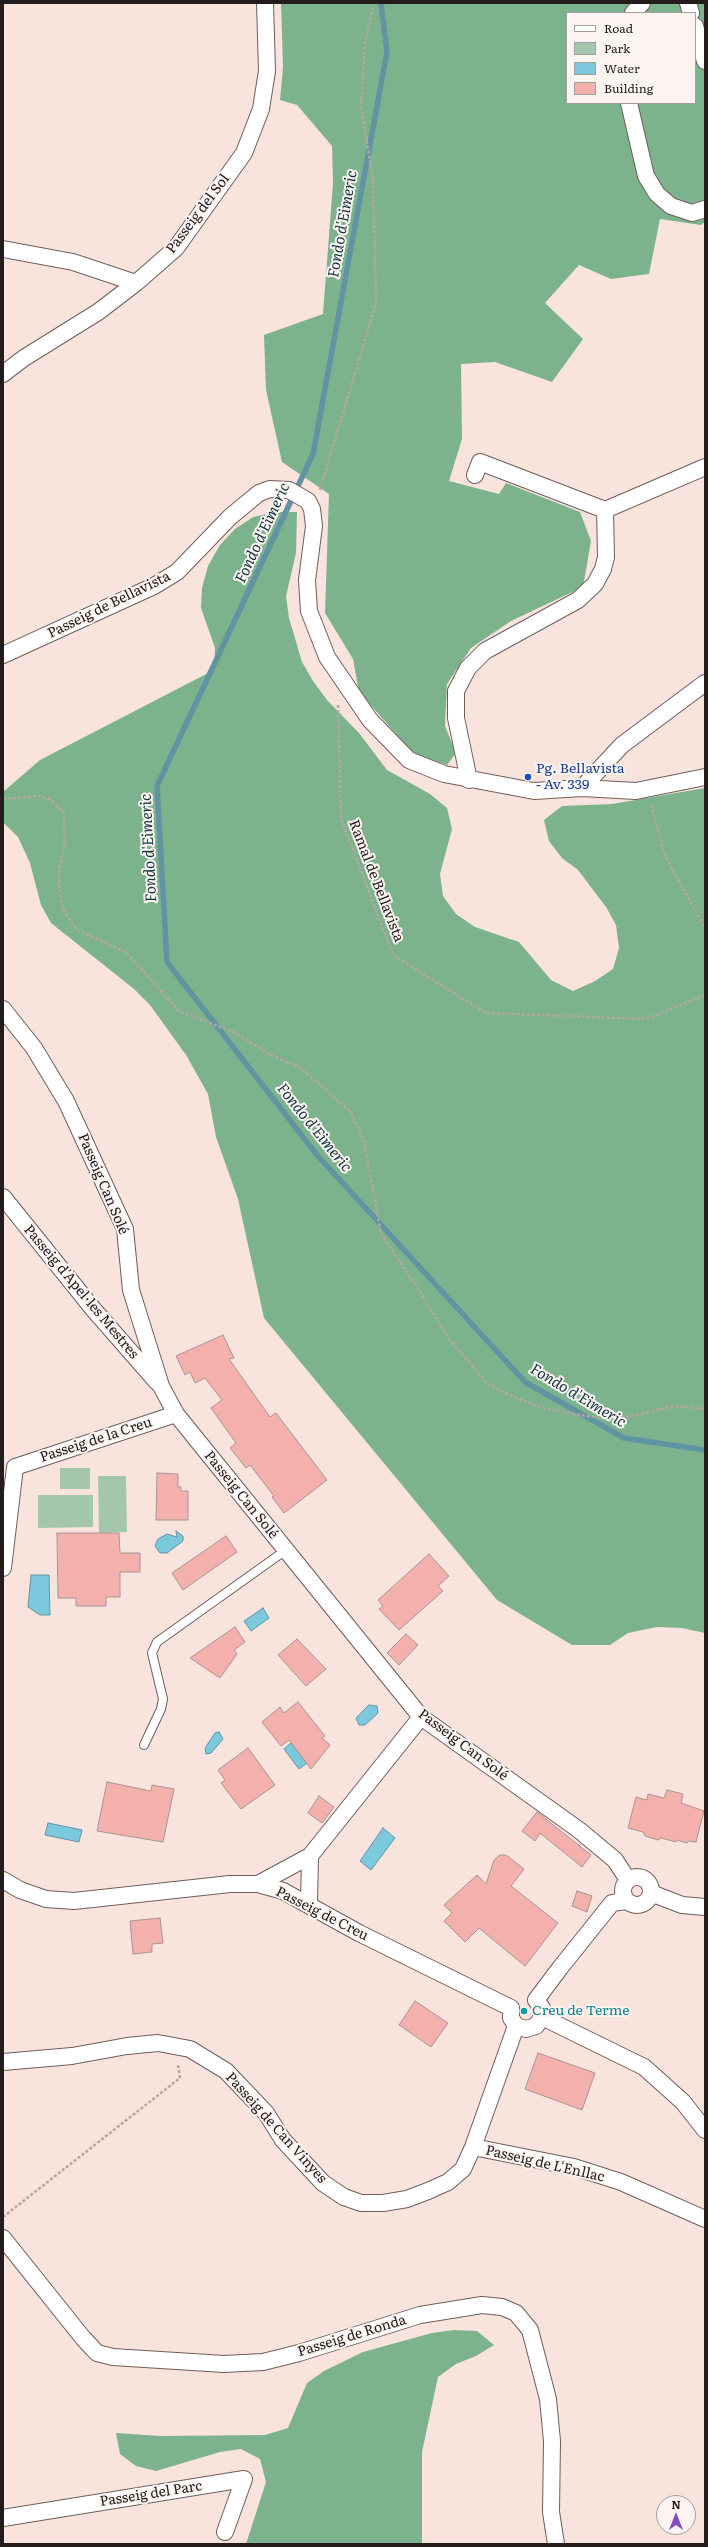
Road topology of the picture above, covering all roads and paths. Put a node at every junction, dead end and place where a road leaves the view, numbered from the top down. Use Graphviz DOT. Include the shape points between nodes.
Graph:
graph roads {
  1 [pos="265,3"];
  2 [pos="374,3"];
  3 [pos="642,3"];
  4 [pos="634,12"];
  5 [pos="696,30"];
  6 [pos="705,61"];
  7 [pos="630,104"];
  8 [pos="705,209"];
  9 [pos="3,249"];
  10 [pos="136,283"];
  11 [pos="3,374"];
  12 [pos="705,467"];
  13 [pos="474,475"];
  14 [pos="605,510"];
  15 [pos="313,515"];
  16 [pos="3,655"];
  17 [pos="705,682"];
  18 [pos="338,703"];
  19 [pos="705,777"];
  20 [pos="470,780"];
  21 [pos="582,788"];
  22 [pos="647,789"];
  23 [pos="3,799"];
  24 [pos="705,928"];
  25 [pos="705,995"];
  26 [pos="3,1009"];
  27 [pos="3,1197"];
  28 [pos="160,1386"];
  29 [pos="705,1409"];
  30 [pos="176,1414"];
  31 [pos="9,1465"];
  32 [pos="286,1550"];
  33 [pos="3,1568"];
  34 [pos="421,1717"];
  35 [pos="144,1745"];
  36 [pos="310,1856"];
  37 [pos="3,1880"];
  38 [pos="628,1880"];
  39 [pos="258,1884"];
  40 [pos="651,1893"];
  41 [pos="626,1900"];
  42 [pos="309,1904"];
  43 [pos="705,1907"];
  44 [pos="542,2017"];
  45 [pos="516,2026"];
  46 [pos="190,2049"];
  47 [pos="3,2062"];
  48 [pos="705,2130"];
  49 [pos="473,2147"];
  50 [pos="3,2217"];
  51 [pos="705,2219"];
  52 [pos="3,2238"];
  53 [pos="3,2518"];
  54 [pos="225,2532"];
  55 [pos="556,2544"];
  1 -- 10 [label="street, Passeig del Sol" via="267,71 261,109 244,153 176,248"];
  2 -- 15 [label="path" via="365,42 361,108 373,178 376,303"];
  3 -- 4 [label="street"];
  5 -- 6 [label="street"];
  7 -- 8 [label="street" via="646,176 657,194 671,206 692,214"];
  9 -- 10 [label="street" via="73,262"];
  10 -- 11 [label="street, Passeig del Sol" via="98,312"];
  12 -- 14 [label="street"];
  13 -- 14 [label="street" via="480,462"];
  14 -- 20 [label="street" via="606,557 595,584 578,600 485,651 468,668 456,691 456,718"];
  15 -- 16 [label="street, Passeig de Bellavista" via="308,501 294,493 270,489 259,494 230,517 177,572 154,586"];
  15 -- 20 [label="street" via="314,526 307,580 309,612 327,657 370,720 409,760 444,774"];
  17 -- 21 [label="street" via="622,745"];
  18 -- 25 [label="path, Ramal de Bellavista" via="341,818 393,955 486,1013 646,1020"];
  19 -- 22 [label="street"];
  20 -- 21 [label="street" via="534,791"];
  21 -- 22 [label="street" via="636,791"];
  22 -- 24 [label="path" via="665,856"];
  23 -- 29 [label="path" via="40,796 50,799 64,813 65,844 59,870 59,889 64,911 77,930 126,952 179,1011 236,1033 269,1054 302,1069 351,1112 364,1141 381,1234 449,1339 488,1384 543,1408 592,1417 622,1418 675,1406"];
  26 -- 28 [label="street, Passeig Can Solé" via="34,1048 66,1101 125,1229 131,1290"];
  27 -- 28 [label="street, Passeig d'Apel·les Mestres" via="94,1310"];
  28 -- 30 [label="street, Passeig Can Solé"];
  30 -- 31 [label="street, Passeig de la Creu"];
  30 -- 32 [label="street, Passeig Can Solé"];
  31 -- 33 [label="street"];
  32 -- 34 [label="street, Passeig Can Solé"];
  32 -- 35 [label="lane" via="157,1642 152,1653 163,1699"];
  34 -- 36 [label="street"];
  34 -- 38 [label="street, Passeig Can Solé" via="579,1830 615,1860"];
  36 -- 39 [label="street"];
  36 -- 42 [label="street"];
  37 -- 39 [label="street, Passeig de Creu" via="20,1890 46,1899 74,1901 230,1884"];
  38 -- 40 [label="street" via="637,1876 642,1878 649,1884"];
  38 -- 41 [label="street" via="623,1888"];
  39 -- 42 [label="street, Passeig de Creu" via="283,1891"];
  40 -- 41 [label="street" via="647,1901 639,1905 630,1904"];
  40 -- 43 [label="street" via="682,1905"];
  41 -- 44 [label="street" via="612,1903 536,2000 542,2008"];
  42 -- 45 [label="street, Passeig de Creu" via="359,1933 511,2008 510,2018"];
  44 -- 45 [label="street" via="536,2026 531,2028"];
  44 -- 48 [label="street" via="644,2067 683,2102"];
  45 -- 49 [label="street, Passeig de Can Vinyes"];
  46 -- 47 [label="street, Passeig de Can Vinyes" via="158,2043 72,2056"];
  46 -- 49 [label="street, Passeig de Can Vinyes" via="226,2071 266,2113 282,2140 323,2183 344,2197 361,2203 407,2199 448,2182 463,2169"];
  46 -- 50 [label="path" via="178,2066 180,2078"];
  49 -- 51 [label="street, Passeig de L'Enllac" via="587,2172 649,2193"];
  52 -- 55 [label="street, Passeig de Ronda" via="83,2338 97,2353 113,2357 224,2364 263,2362 420,2315 482,2305 502,2307 516,2313 530,2330 548,2398 552,2441 551,2512"];
  53 -- 54 [label="street, Passeig del Parc" via="244,2479"];
}
